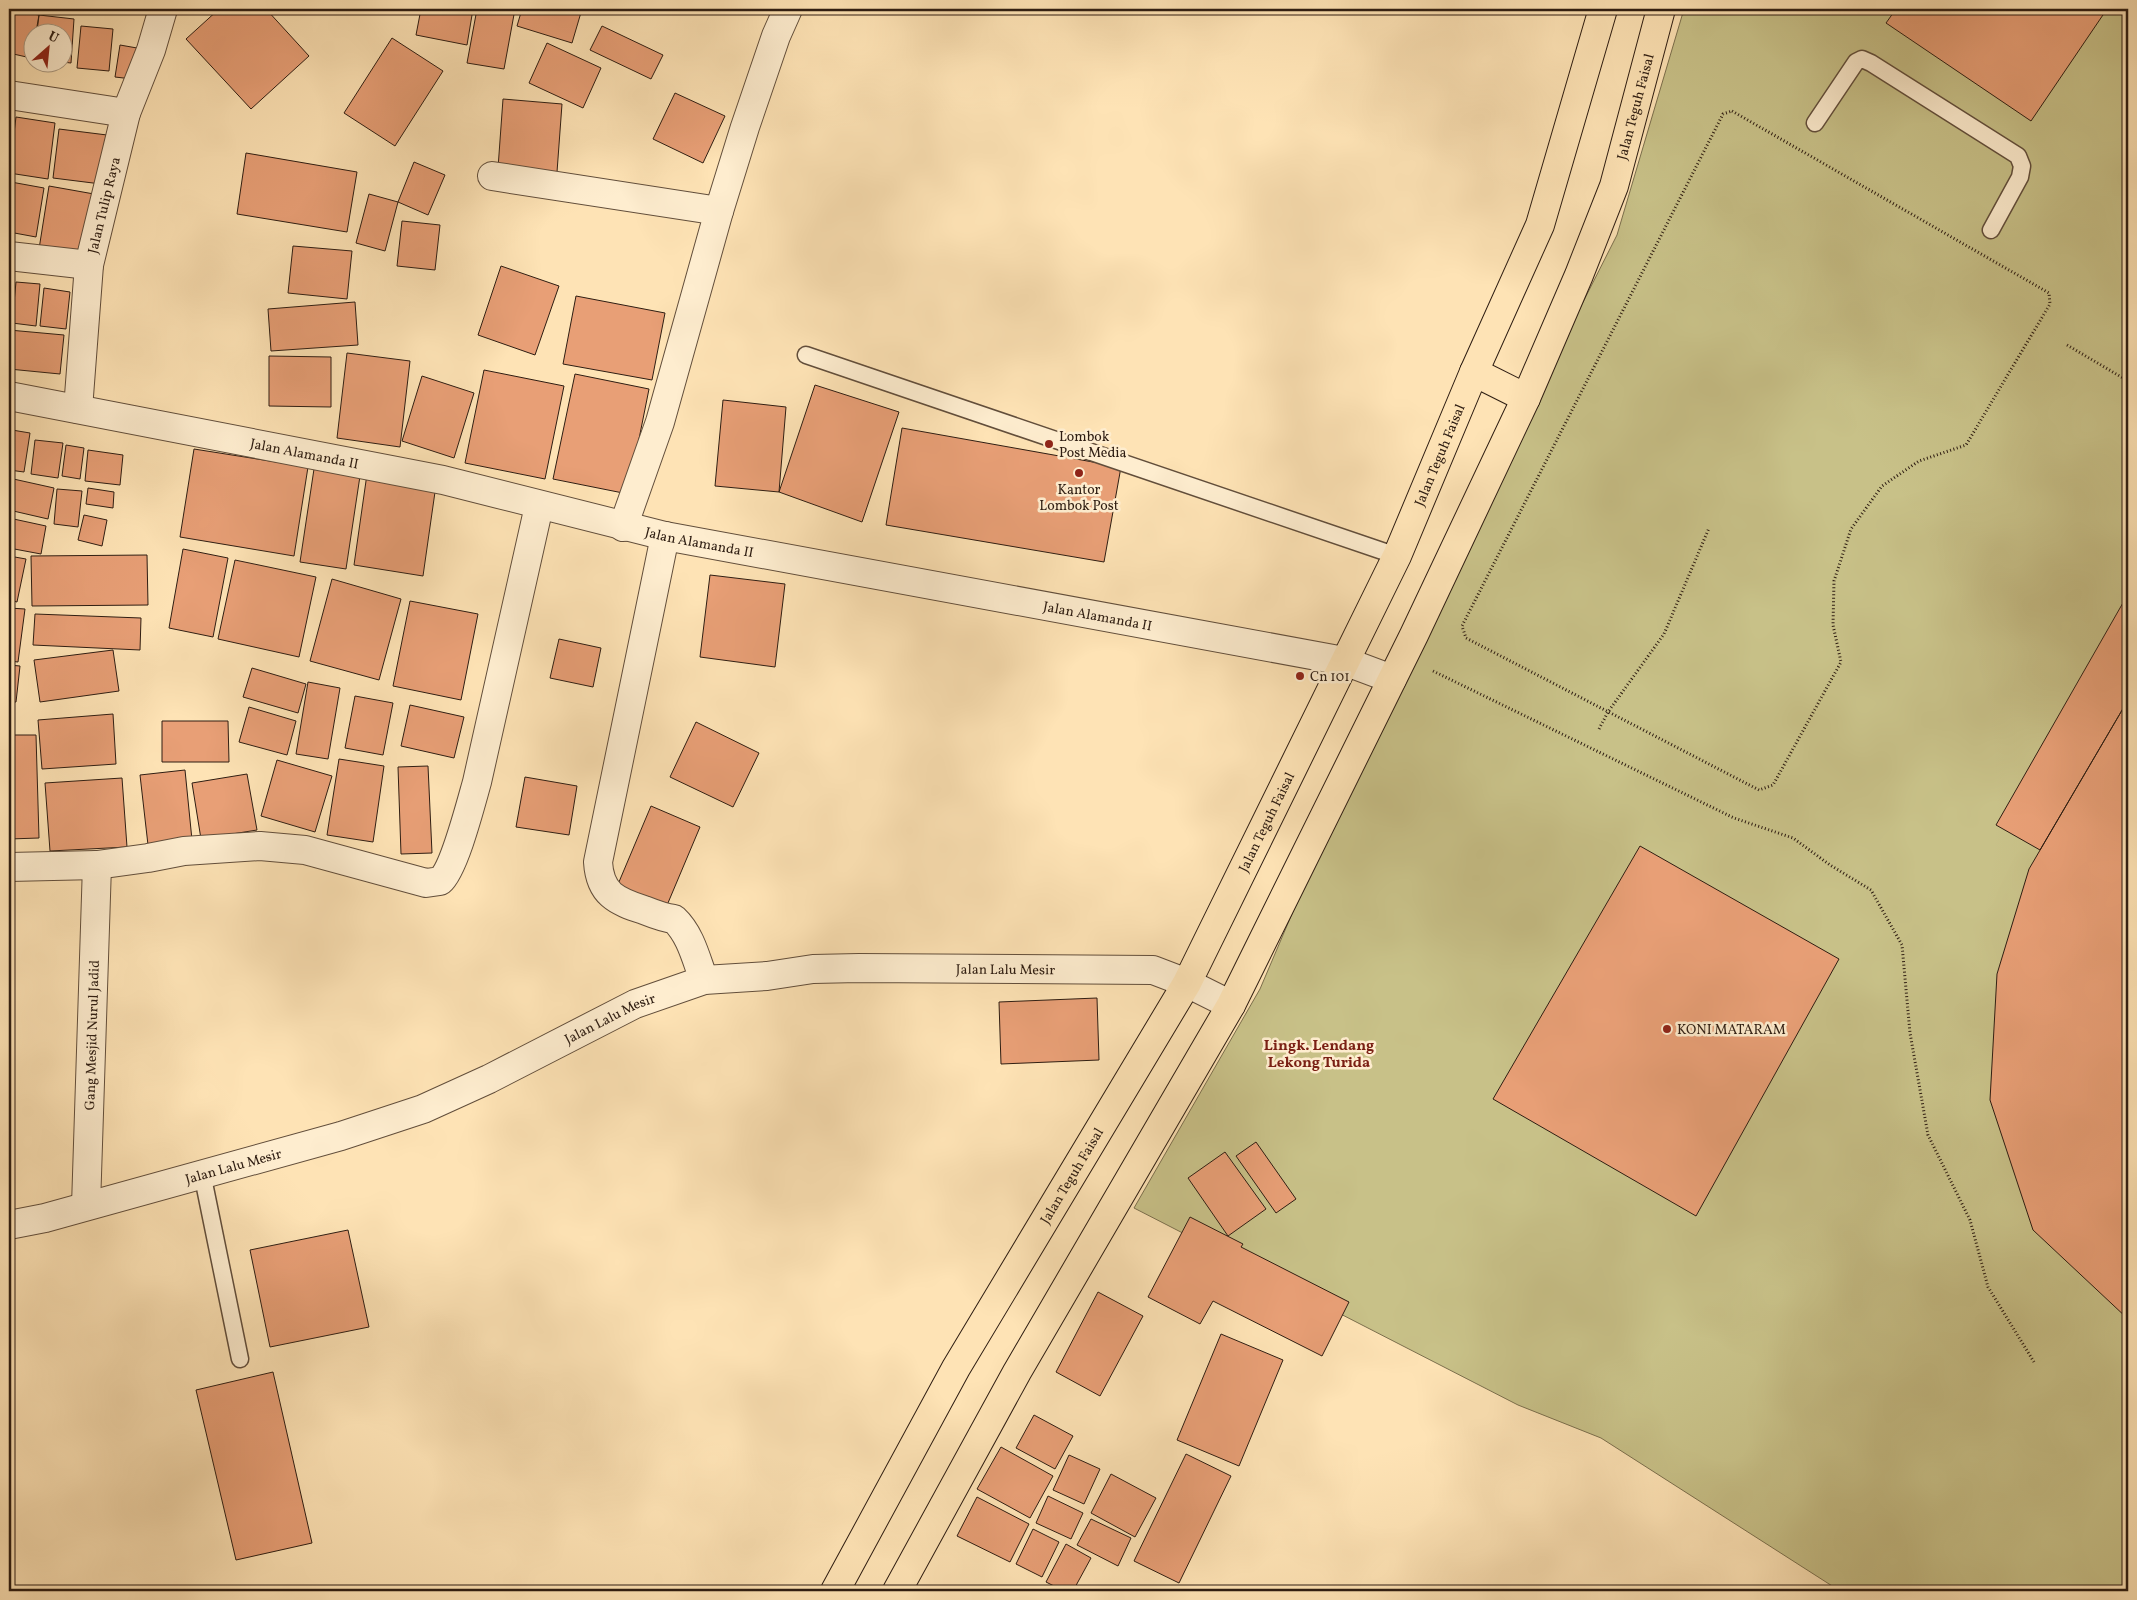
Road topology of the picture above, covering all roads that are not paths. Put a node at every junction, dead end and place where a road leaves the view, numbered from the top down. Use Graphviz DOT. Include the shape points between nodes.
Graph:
graph roads {
  1 [pos="163,9"];
  2 [pos="788,9"];
  3 [pos="1603,9"];
  4 [pos="1661,9"];
  5 [pos="9,95"];
  6 [pos="126,113"];
  7 [pos="1815,123"];
  8 [pos="492,176"];
  9 [pos="719,211"];
  10 [pos="1991,230"];
  11 [pos="9,256"];
  12 [pos="89,265"];
  13 [pos="806,356"];
  14 [pos="1474,372"];
  15 [pos="9,396"];
  16 [pos="1526,398"];
  17 [pos="78,409"];
  18 [pos="539,506"];
  19 [pos="623,527"];
  20 [pos="665,536"];
  21 [pos="1397,556"];
  22 [pos="1344,661"];
  23 [pos="1398,668"];
  24 [pos="97,865"];
  25 [pos="9,868"];
  26 [pos="704,980"];
  27 [pos="1187,982"];
  28 [pos="1232,1004"];
  29 [pos="202,1173"];
  30 [pos="86,1206"];
  31 [pos="9,1225"];
  32 [pos="240,1359"];
  33 [pos="835,1591"];
  34 [pos="897,1591"];
  1 -- 6 [label="street, Jalan Tulip Raya"];
  2 -- 9 [label="street" via="745,126"];
  3 -- 14 [label="highway, Jalan Teguh Faisal" via="1540,225"];
  4 -- 16 [label="highway, Jalan Teguh Faisal" via="1614,186"];
  5 -- 6 [label="street"];
  6 -- 12 [label="street, Jalan Tulip Raya"];
  7 -- 10 [label="lane" via="1856,62 1862,59 1871,63 2018,156 2022,166 2020,177"];
  8 -- 9 [label="street"];
  9 -- 19 [label="street" via="660,422"];
  11 -- 12 [label="street"];
  12 -- 17 [label="street, Jalan Tulip Raya"];
  13 -- 21 [label="lane"];
  14 -- 16 [label="highway"];
  14 -- 21 [label="highway, Jalan Teguh Faisal"];
  15 -- 17 [label="street, Jalan Alamanda II"];
  16 -- 23 [label="highway, Jalan Teguh Faisal"];
  17 -- 18 [label="street, Jalan Alamanda II" via="443,480"];
  18 -- 19 [label="street, Jalan Alamanda II"];
  18 -- 24 [label="street" via="477,782 442,880 426,883 305,850 260,846 184,851"];
  19 -- 20 [label="street, Jalan Alamanda II"];
  20 -- 22 [label="street, Jalan Alamanda II"];
  20 -- 26 [label="street" via="598,862 599,876 607,891 619,902 674,919 687,934"];
  21 -- 22 [label="highway, Jalan Teguh Faisal"];
  22 -- 23 [label="street, Jalan Alamanda II"];
  22 -- 27 [label="highway, Jalan Teguh Faisal"];
  23 -- 28 [label="highway, Jalan Teguh Faisal"];
  24 -- 25 [label="street"];
  24 -- 30 [label="street, Gang Mesjid Nurul Jadid"];
  26 -- 27 [label="street, Jalan Lalu Mesir" via="813,969 869,968 1153,970"];
  26 -- 29 [label="street, Jalan Lalu Mesir" via="635,1004 423,1109 341,1136"];
  27 -- 28 [label="street, Jalan Lalu Mesir"];
  27 -- 33 [label="highway, Jalan Teguh Faisal" via="956,1368"];
  28 -- 34 [label="highway, Jalan Teguh Faisal" via="1017,1372"];
  29 -- 30 [label="street, Jalan Lalu Mesir"];
  29 -- 32 [label="lane"];
  30 -- 31 [label="street, Jalan Lalu Mesir"];
}
